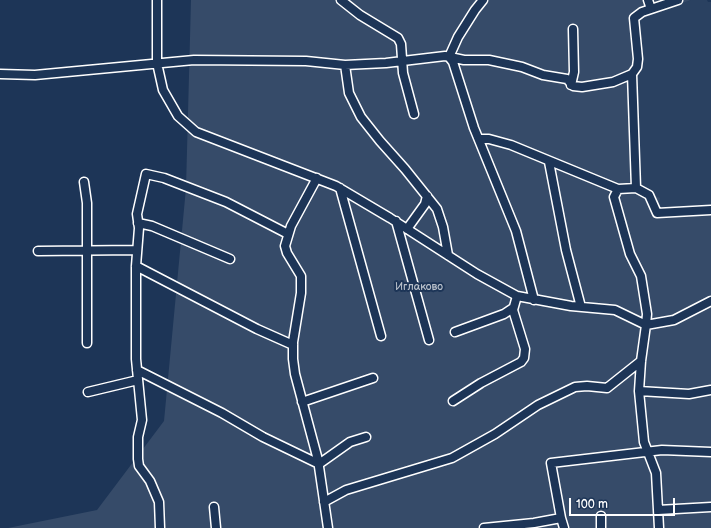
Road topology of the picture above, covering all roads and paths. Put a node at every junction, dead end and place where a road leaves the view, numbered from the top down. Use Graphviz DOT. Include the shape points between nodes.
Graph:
graph roads {
  1 [pos="157,0"];
  2 [pos="341,0"];
  3 [pos="483,0"];
  4 [pos="648,0"];
  5 [pos="678,0"];
  6 [pos="651,9"];
  7 [pos="573,29"];
  8 [pos="449,57"];
  9 [pos="402,61"];
  10 [pos="158,63"];
  11 [pos="345,65"];
  12 [pos="0,74"];
  13 [pos="632,74"];
  14 [pos="572,85"];
  15 [pos="414,114"];
  16 [pos="479,139"];
  17 [pos="549,162"];
  18 [pos="317,178"];
  19 [pos="84,182"];
  20 [pos="340,188"];
  21 [pos="636,188"];
  22 [pos="618,189"];
  23 [pos="427,196"];
  24 [pos="711,210"];
  25 [pos="396,221"];
  26 [pos="138,223"];
  27 [pos="408,229"];
  28 [pos="288,234"];
  29 [pos="87,250"];
  30 [pos="137,250"];
  31 [pos="38,251"];
  32 [pos="448,255"];
  33 [pos="230,259"];
  34 [pos="136,266"];
  35 [pos="517,296"];
  36 [pos="534,300"];
  37 [pos="711,301"];
  38 [pos="581,307"];
  39 [pos="513,308"];
  40 [pos="646,325"];
  41 [pos="455,332"];
  42 [pos="381,336"];
  43 [pos="429,340"];
  44 [pos="87,343"];
  45 [pos="293,345"];
  46 [pos="640,361"];
  47 [pos="137,370"];
  48 [pos="373,378"];
  49 [pos="138,380"];
  50 [pos="711,390"];
  51 [pos="639,391"];
  52 [pos="88,392"];
  53 [pos="454,401"];
  54 [pos="302,402"];
  55 [pos="366,437"];
  56 [pos="647,451"];
  57 [pos="711,452"];
  58 [pos="319,464"];
  59 [pos="324,502"];
  60 [pos="214,507"];
  61 [pos="711,507"];
  62 [pos="658,510"];
  63 [pos="601,516"];
  64 [pos="560,518"];
  65 [pos="326,527"];
  66 [pos="160,528"];
  67 [pos="216,528"];
  68 [pos="484,528"];
  69 [pos="564,528"];
  70 [pos="601,528"];
  71 [pos="659,528"];
  1 -- 10 [label="street"];
  2 -- 9 [label="street" via="398,38"];
  3 -- 8 [label="street" via="474,10"];
  4 -- 6 [label="street"];
  5 -- 6 [label="street"];
  6 -- 13 [label="street" via="634,18 638,59 637,67"];
  7 -- 14 [label="street"];
  8 -- 9 [label="street" via="434,56"];
  8 -- 14 [label="street" via="489,60 522,67 543,75 567,79"];
  8 -- 16 [label="street" via="453,62"];
  9 -- 11 [label="street"];
  9 -- 15 [label="street"];
  10 -- 11 [label="street" via="194,60 306,61"];
  10 -- 12 [label="street" via="35,75"];
  10 -- 18 [label="street" via="163,90 178,116 196,132"];
  11 -- 23 [label="street" via="349,93 361,117"];
  13 -- 14 [label="street" via="613,82 582,87"];
  13 -- 21 [label="street"];
  16 -- 17 [label="street" via="511,145"];
  16 -- 36 [label="street" via="516,231"];
  17 -- 22 [label="street"];
  17 -- 38 [label="street" via="558,216"];
  18 -- 20 [label="street"];
  18 -- 28 [label="street"];
  19 -- 29 [label="street" via="88,203"];
  20 -- 25 [label="street"];
  20 -- 42 [label="street"];
  21 -- 22 [label="street"];
  21 -- 24 [label="street" via="649,195 657,213"];
  22 -- 40 [label="street" via="614,201 630,254 641,276 647,314"];
  23 -- 27 [label="street" via="425,204"];
  23 -- 32 [label="street" via="441,219"];
  25 -- 27 [label="street"];
  25 -- 43 [label="street"];
  26 -- 28 [label="street" via="137,214 146,174 150,174 226,202"];
  26 -- 30 [label="street"];
  26 -- 33 [label="street" via="152,226"];
  27 -- 32 [label="street"];
  28 -- 45 [label="street" via="285,246 301,276 302,284"];
  29 -- 30 [label="street"];
  29 -- 31 [label="street"];
  29 -- 44 [label="street"];
  30 -- 34 [label="street"];
  32 -- 35 [label="street"];
  34 -- 45 [label="street"];
  34 -- 47 [label="street"];
  35 -- 36 [label="street"];
  35 -- 39 [label="street"];
  36 -- 38 [label="street"];
  37 -- 40 [label="street" via="674,320"];
  38 -- 40 [label="street" via="615,310"];
  39 -- 41 [label="street" via="504,314"];
  39 -- 53 [label="street" via="525,349 524,358"];
  40 -- 46 [label="street"];
  45 -- 54 [label="street" via="295,374"];
  46 -- 51 [label="street"];
  46 -- 59 [label="street" via="607,388 575,387 538,405 495,434 452,458 346,490"];
  47 -- 49 [label="street"];
  47 -- 58 [label="street"];
  48 -- 54 [label="street"];
  49 -- 52 [label="street"];
  49 -- 66 [label="street" via="142,420 138,437 139,466 156,492"];
  50 -- 51 [label="street" via="689,394"];
  51 -- 56 [label="street" via="642,434"];
  54 -- 58 [label="street"];
  55 -- 58 [label="street" via="350,442"];
  56 -- 57 [label="street"];
  56 -- 62 [label="street" via="656,473"];
  56 -- 64 [label="street" via="551,463"];
  58 -- 59 [label="street"];
  59 -- 65 [label="street"];
  60 -- 67 [label="street"];
  61 -- 62 [label="street"];
  62 -- 71 [label="street"];
  63 -- 70 [label="street"];
  64 -- 68 [label="street"];
  64 -- 69 [label="street"];
}
